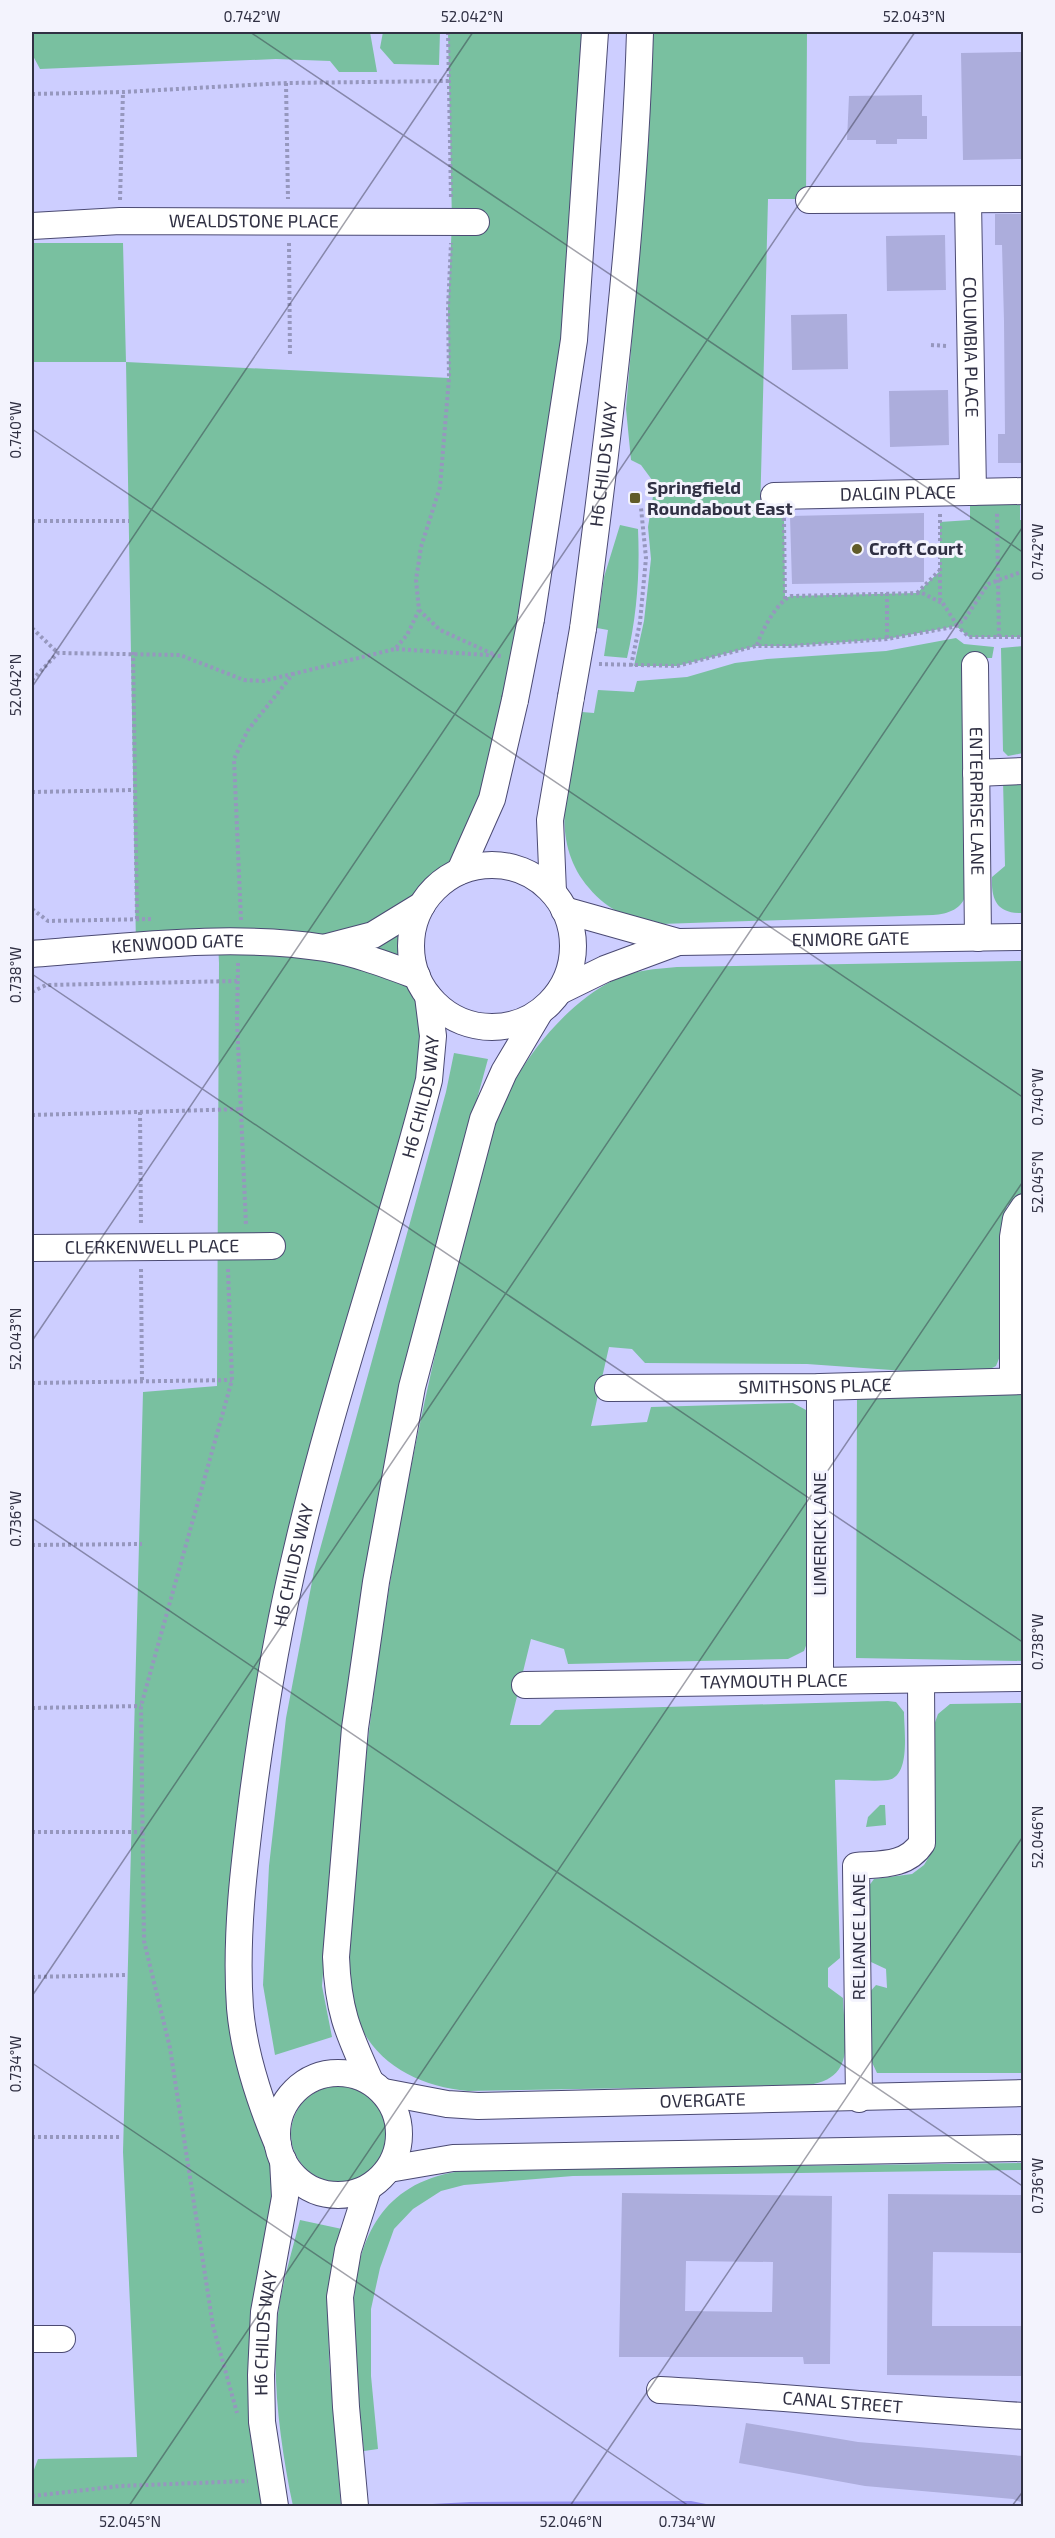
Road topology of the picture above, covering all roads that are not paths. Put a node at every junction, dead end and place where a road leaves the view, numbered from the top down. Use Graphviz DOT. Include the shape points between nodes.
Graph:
graph roads {
  1 [pos="595,32"];
  2 [pos="640,32"];
  3 [pos="1023,199"];
  4 [pos="809,200"];
  5 [pos="968,201"];
  6 [pos="476,222"];
  7 [pos="32,226"];
  8 [pos="985,491"];
  9 [pos="1023,491"];
  10 [pos="779,507"];
  11 [pos="975,665"];
  12 [pos="1023,771"];
  13 [pos="976,772"];
  14 [pos="460,872"];
  15 [pos="559,901"];
  16 [pos="422,905"];
  17 [pos="1023,937"];
  18 [pos="978,938"];
  19 [pos="678,942"];
  20 [pos="324,948"];
  21 [pos="32,954"];
  22 [pos="422,986"];
  23 [pos="560,991"];
  24 [pos="539,1012"];
  25 [pos="1023,1207"];
  26 [pos="272,1246"];
  27 [pos="32,1248"];
  28 [pos="1019,1268"];
  29 [pos="1018,1381"];
  30 [pos="820,1387"];
  31 [pos="608,1388"];
  32 [pos="1023,1678"];
  33 [pos="921,1680"];
  34 [pos="820,1681"];
  35 [pos="525,1685"];
  36 [pos="377,2086"];
  37 [pos="1023,2093"];
  38 [pos="859,2099"];
  39 [pos="1023,2148"];
  40 [pos="280,2153"];
  41 [pos="389,2169"];
  42 [pos="368,2188"];
  43 [pos="32,2339"];
  44 [pos="62,2339"];
  45 [pos="660,2390"];
  46 [pos="1023,2416"];
  47 [pos="267,2491"];
  48 [pos="353,2494"];
  1 -- 14 [label="street, bridge" via="574,340 531,619 492,798"];
  2 -- 15 [label="street, H6 CHILDS WAY, bridge" via="627,254 613,397 583,628 550,820"];
  3 -- 5 [label="street"];
  4 -- 5 [label="street"];
  5 -- 8 [label="street, COLUMBIA PLACE"];
  6 -- 7 [label="street, WEALDSTONE PLACE" via="120,221"];
  8 -- 9 [label="street, DALGIN PLACE"];
  8 -- 10 [label="street, DALGIN PLACE"];
  11 -- 13 [label="street, ENTERPRISE LANE"];
  12 -- 13 [label="street"];
  13 -- 18 [label="street, ENTERPRISE LANE"];
  14 -- 15 [label="street" via="484,865 510,867 533,876"];
  14 -- 16 [label="street" via="438,885"];
  15 -- 19 [label="street, ENMORE GATE"];
  15 -- 23 [label="street" via="573,937 571,965"];
  16 -- 20 [label="street, KENWOOD GATE" via="373,935"];
  16 -- 22 [label="street" via="413,928 411,954"];
  17 -- 18 [label="street, ENMORE GATE"];
  18 -- 19 [label="street, ENMORE GATE"];
  19 -- 23 [label="street, ENMORE GATE" via="605,969"];
  20 -- 21 [label="street, KENWOOD GATE" via="218,942"];
  20 -- 22 [label="street, KENWOOD GATE" via="374,960"];
  22 -- 24 [label="street" via="446,1013 476,1025 516,1023"];
  22 -- 40 [label="street, H6 CHILDS WAY" via="432,1036 429,1080 298,1544 260,1743 241,1900 240,2011 257,2092"];
  23 -- 24 [label="street"];
  24 -- 36 [label="street" via="504,1072 483,1119 412,1387 376,1582 355,1728 336,1957 337,1994 344,2023"];
  25 -- 28 [label="street" via="1014,1228"];
  26 -- 27 [label="street, CLERKENWELL PLACE"];
  28 -- 29 [label="street"];
  29 -- 30 [label="street, SMITHSONS PLACE"];
  30 -- 31 [label="street, SMITHSONS PLACE"];
  30 -- 34 [label="street, LIMERICK LANE"];
  32 -- 33 [label="street, TAYMOUTH PLACE"];
  33 -- 34 [label="street, TAYMOUTH PLACE"];
  33 -- 38 [label="street, RELIANCE LANE" via="922,1843 906,1860 856,1866"];
  34 -- 35 [label="street, TAYMOUTH PLACE"];
  36 -- 38 [label="street, OVERGATE" via="447,2104 478,2106"];
  36 -- 40 [label="street" via="354,2074 336,2072 303,2083 281,2110 277,2128"];
  36 -- 41 [label="street" via="393,2105 399,2121 397,2154"];
  37 -- 38 [label="street, OVERGATE"];
  39 -- 41 [label="street" via="453,2158"];
  40 -- 42 [label="street" via="294,2177 310,2189 329,2195 349,2195"];
  40 -- 47 [label="street, H6 CHILDS WAY" via="285,2197 264,2312 261,2375"];
  41 -- 42 [label="street"];
  42 -- 48 [label="street" via="348,2250 340,2297"];
  43 -- 44 [label="street"];
  45 -- 46 [label="street, CANAL STREET"];
}
